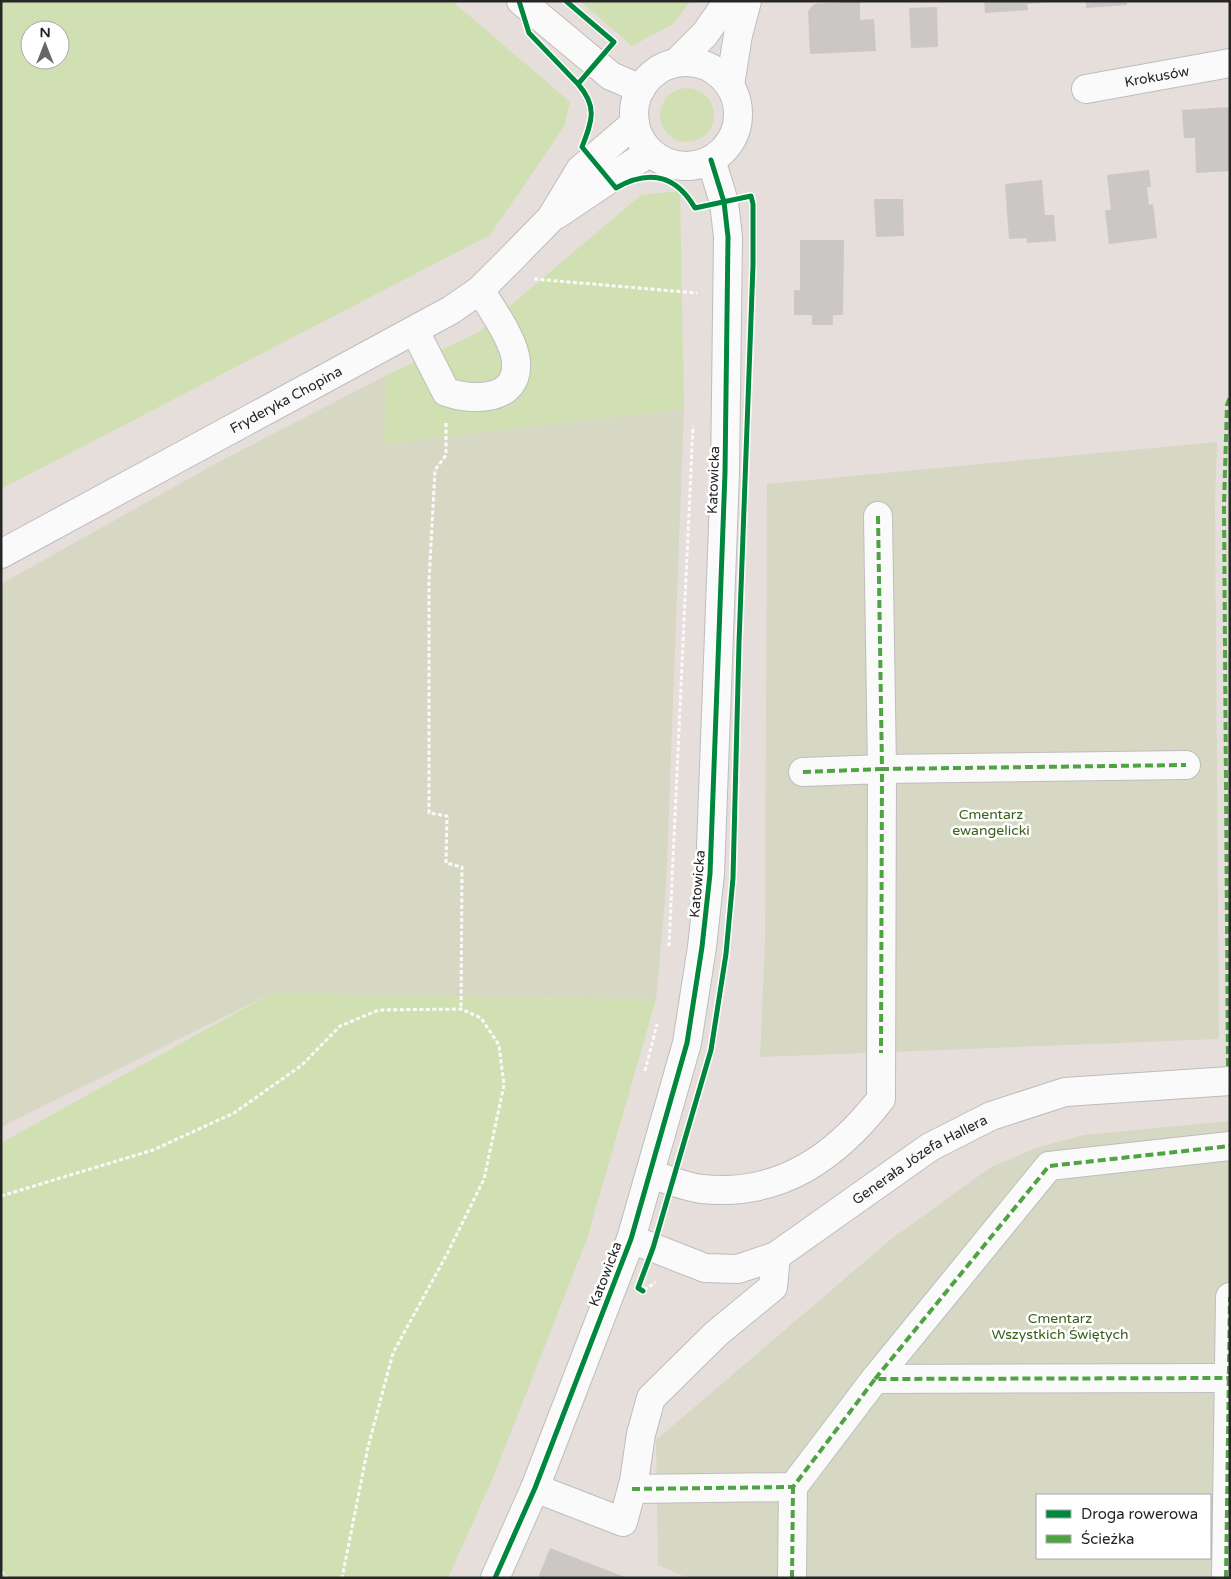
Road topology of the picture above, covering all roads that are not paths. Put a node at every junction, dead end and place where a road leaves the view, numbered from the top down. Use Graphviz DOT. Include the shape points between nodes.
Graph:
graph roads {
  1 [pos="522,1"];
  2 [pos="728,1"];
  3 [pos="747,1"];
  4 [pos="677,62"];
  5 [pos="1230,64"];
  6 [pos="730,85"];
  7 [pos="1086,88"];
  8 [pos="641,89"];
  9 [pos="635,123"];
  10 [pos="650,152"];
  11 [pos="711,160"];
  12 [pos="551,218"];
  13 [pos="480,290"];
  14 [pos="415,331"];
  15 [pos="878,516"];
  16 [pos="1,554"];
  17 [pos="1186,765"];
  18 [pos="882,769"];
  19 [pos="803,772"];
  20 [pos="1230,1081"];
  21 [pos="1230,1146"];
  22 [pos="651,1174"];
  23 [pos="642,1244"];
  24 [pos="776,1256"];
  25 [pos="1230,1297"];
  26 [pos="1229,1378"];
  27 [pos="875,1379"];
  28 [pos="792,1487"];
  29 [pos="535,1488"];
  30 [pos="632,1489"];
  31 [pos="495,1578"];
  32 [pos="792,1578"];
  33 [pos="1226,1578"];
  1 -- 8 [label="street" via="612,76"];
  2 -- 4 [label="street" via="705,34"];
  3 -- 6 [label="street"];
  4 -- 6 [label="street" via="698,63 716,71"];
  4 -- 8 [label="street" via="650,76"];
  5 -- 7 [label="street, Krokusów"];
  6 -- 11 [label="street" via="737,102 734,136"];
  8 -- 9 [label="street" via="635,103"];
  9 -- 10 [label="street" via="640,139"];
  9 -- 12 [label="street, Fryderyka Chopina" via="580,170"];
  10 -- 11 [label="street" via="679,166"];
  10 -- 12 [label="street, Fryderyka Chopina"];
  11 -- 22 [label="street, Katowicka" via="724,202 728,237 725,473 710,874 686,1043"];
  12 -- 13 [label="street, Fryderyka Chopina"];
  13 -- 14 [label="street, Fryderyka Chopina"];
  13 -- 14 [label="street" via="513,348 516,363 513,379 502,392 484,398 462,398 446,392"];
  14 -- 16 [label="street, Fryderyka Chopina"];
  15 -- 18 [label="street"];
  17 -- 18 [label="street"];
  18 -- 19 [label="street"];
  18 -- 22 [label="street" via="881,1099 830,1154 763,1187 701,1189"];
  20 -- 24 [label="street, Generała Józefa Hallera" via="1064,1092 991,1116 930,1147"];
  21 -- 27 [label="street" via="1049,1166"];
  22 -- 23 [label="street, Katowicka"];
  23 -- 24 [label="street, Generała Józefa Hallera" via="705,1268 738,1269"];
  23 -- 29 [label="street, Katowicka"];
  24 -- 30 [label="street" via="773,1287 718,1333 652,1398 641,1434"];
  25 -- 26 [label="street"];
  26 -- 27 [label="street"];
  26 -- 33 [label="street"];
  27 -- 28 [label="street"];
  28 -- 30 [label="street"];
  28 -- 32 [label="street"];
  29 -- 30 [label="street" via="622,1522"];
  29 -- 31 [label="street, Katowicka"];
}
